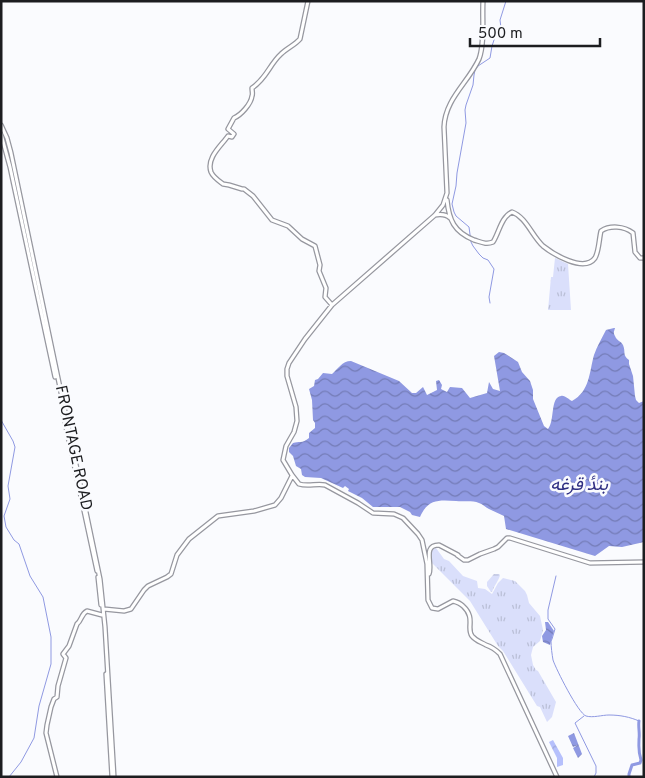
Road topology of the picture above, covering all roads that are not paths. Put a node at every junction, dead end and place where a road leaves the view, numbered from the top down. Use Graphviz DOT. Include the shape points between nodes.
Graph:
graph roads {
  1 [pos="308,1"];
  2 [pos="483,1"];
  3 [pos="1,125"];
  4 [pos="1,134"];
  5 [pos="446,197"];
  6 [pos="435,215"];
  7 [pos="452,220"];
  8 [pos="644,258"];
  9 [pos="332,305"];
  10 [pos="292,475"];
  11 [pos="644,562"];
  12 [pos="428,577"];
  13 [pos="103,609"];
  14 [pos="102,615"];
  15 [pos="58,777"];
  16 [pos="113,777"];
  17 [pos="557,777"];
  1 -- 9 [label="main road" via="299,42 280,55 266,76 252,88 251,100 244,112 234,118 228,129 233,136 228,136 210,163 212,174 223,184 250,193 272,220 288,226 302,240 314,246 326,288 325,297"];
  2 -- 5 [label="main road" via="480,56 450,102 445,118"];
  3 -- 13 [label="main road, FRONTAGE ROAD" via="11,153 97,563"];
  4 -- 13 [label="main road" via="9,159"];
  5 -- 6 [label="main road"];
  5 -- 7 [label="main road"];
  6 -- 7 [label="main road" via="447,215"];
  6 -- 9 [label="main road"];
  7 -- 8 [label="main road" via="458,231 489,244 494,242 505,218 512,212 544,246 578,263 586,263 596,256 603,229 618,227 633,233 635,252"];
  9 -- 10 [label="main road" via="287,366 298,416 283,457"];
  10 -- 12 [label="main road" via="302,485 329,487 373,513 400,516 422,540"];
  10 -- 13 [label="main road" via="275,505 218,516 189,539 177,555 171,574 148,586 131,609"];
  11 -- 12 [label="main road" via="590,563 507,538 498,547 466,560 435,544 429,554 431,569"];
  12 -- 17 [label="main road" via="428,600 432,608 458,602 469,613 472,635 500,654"];
  13 -- 14 [label="main road"];
  13 -- 16 [label="main road, FRONTAGE ROAD"];
  14 -- 15 [label="main road" via="84,613 63,654 66,658 46,733"];
  14 -- 16 [label="main road"];
}
